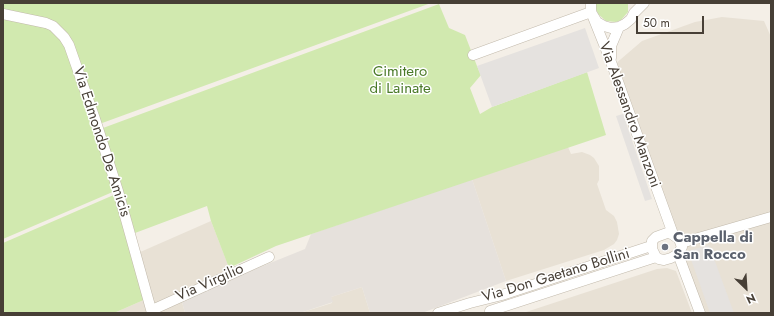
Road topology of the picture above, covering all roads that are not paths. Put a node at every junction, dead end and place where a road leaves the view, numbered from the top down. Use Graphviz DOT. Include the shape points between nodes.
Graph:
graph roads {
  1 [pos="644,3"];
  2 [pos="590,8"];
  3 [pos="634,8"];
  4 [pos="3,14"];
  5 [pos="619,27"];
  6 [pos="473,55"];
  7 [pos="611,62"];
  8 [pos="771,217"];
  9 [pos="668,234"];
  10 [pos="681,242"];
  11 [pos="651,246"];
  12 [pos="678,254"];
  13 [pos="269,257"];
  14 [pos="656,257"];
  15 [pos="485,299"];
  16 [pos="152,311"];
  17 [pos="491,312"];
  18 [pos="438,313"];
  19 [pos="700,313"];
  1 -- 3 [label="street"];
  2 -- 5 [label="street" via="597,22 611,28"];
  2 -- 6 [label="street"];
  2 -- 7 [label="street, Via Alessandro Manzoni"];
  3 -- 5 [label="street" via="631,19"];
  4 -- 16 [label="street, Via Edmondo De Amicis" via="53,26 69,45 116,184"];
  5 -- 7 [label="street" via="610,46"];
  7 -- 9 [label="street, Via Alessandro Manzoni" via="664,213"];
  8 -- 10 [label="street"];
  9 -- 10 [label="street"];
  9 -- 11 [label="street" via="656,237"];
  10 -- 12 [label="street" via="682,247"];
  11 -- 14 [label="street"];
  11 -- 15 [label="street, Via Don Gaetano Bollini"];
  12 -- 14 [label="street" via="664,260"];
  12 -- 19 [label="street"];
  13 -- 16 [label="street, Via Virgilio"];
  14 -- 17 [label="street, Via Don Gaetano Bollini"];
  15 -- 17 [label="street"];
  15 -- 18 [label="street, Via Don Gaetano Bollini"];
}
